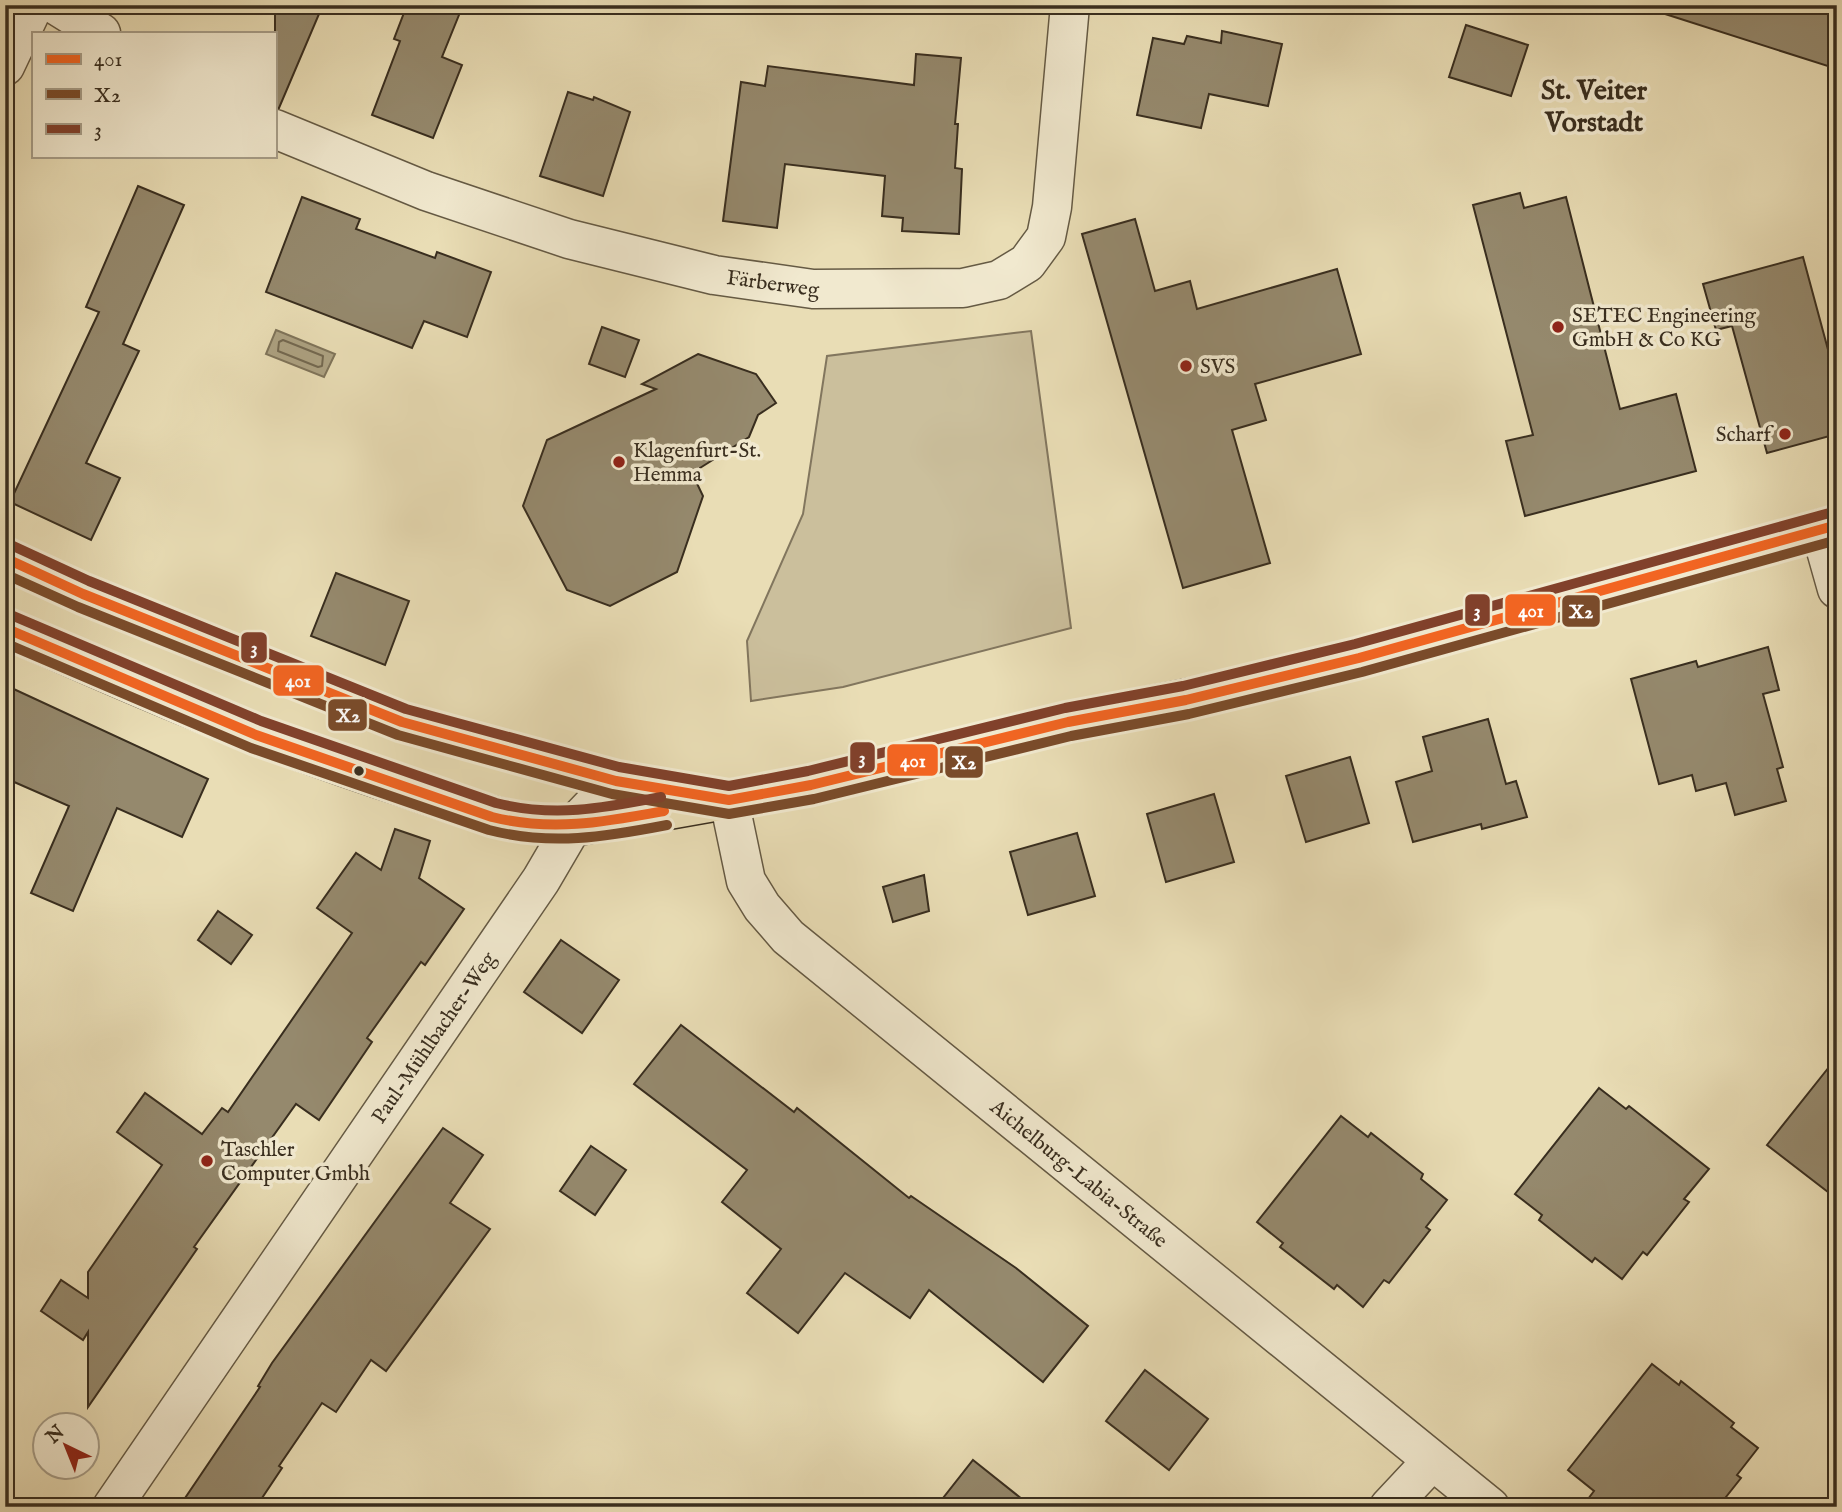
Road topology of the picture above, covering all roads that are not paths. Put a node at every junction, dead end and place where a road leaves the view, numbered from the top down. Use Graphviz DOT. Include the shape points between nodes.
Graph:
graph roads {
  1 [pos="34,5"];
  2 [pos="56,5"];
  3 [pos="1070,5"];
  4 [pos="99,32"];
  5 [pos="5,66"];
  6 [pos="276,129"];
  7 [pos="1828,527"];
  8 [pos="5,558"];
  9 [pos="1837,589"];
  10 [pos="5,628"];
  11 [pos="616,781"];
  12 [pos="729,800"];
  13 [pos="572,827"];
  14 [pos="1432,1461"];
  15 [pos="112,1507"];
  16 [pos="1389,1507"];
  17 [pos="1490,1507"];
  1 -- 5 [label="street"];
  2 -- 4 [label="street"];
  3 -- 6 [label="street, Färberweg" via="1046,237 1027,263 999,280 963,288 813,289 714,275 569,239 438,195"];
  7 -- 9 [label="street"];
  7 -- 12 [label="main road" via="1359,658"];
  8 -- 11 [label="main road" via="402,722"];
  10 -- 13 [label="main road" via="228,725 358,773 499,818"];
  11 -- 12 [label="main road"];
  11 -- 13 [label="street, Paul-Mühlbacher-Weg"];
  12 -- 13 [label="main road"];
  12 -- 14 [label="street, Aichelburg-Labia-Straße" via="746,881 788,937"];
  13 -- 15 [label="street, Paul-Mühlbacher-Weg" via="541,880"];
  14 -- 16 [label="street"];
  14 -- 17 [label="street, Aichelburg-Labia-Straße"];
}
